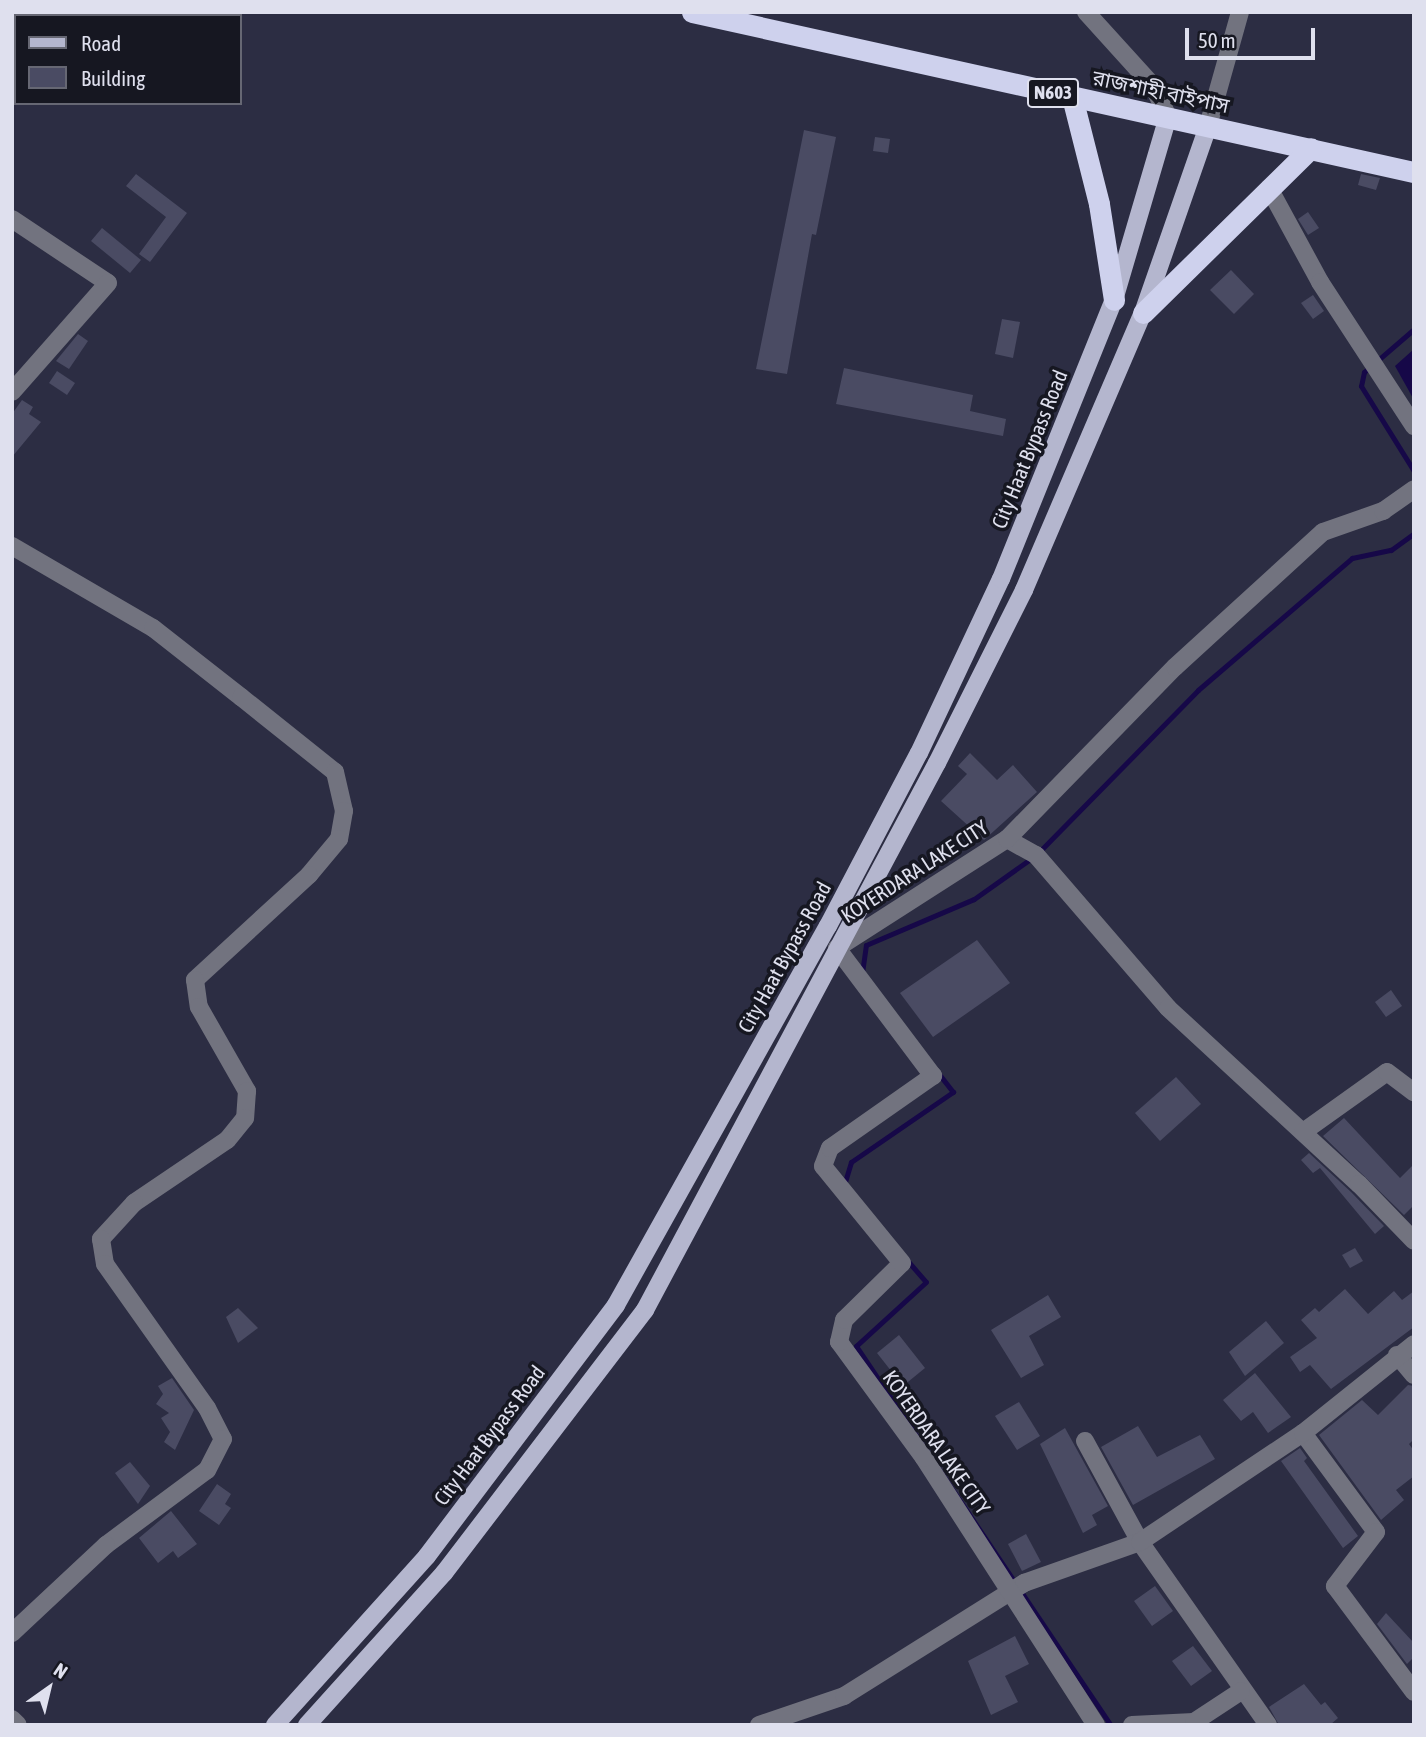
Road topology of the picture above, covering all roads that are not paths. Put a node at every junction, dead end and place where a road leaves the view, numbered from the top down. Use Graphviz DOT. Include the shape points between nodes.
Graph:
graph roads {
  1 [pos="692,12"];
  2 [pos="1086,12"];
  3 [pos="1240,12"];
  4 [pos="1072,97"];
  5 [pos="1168,117"];
  6 [pos="1208,126"];
  7 [pos="1311,148"];
  8 [pos="1414,172"];
  9 [pos="1269,188"];
  10 [pos="12,219"];
  11 [pos="1114,300"];
  12 [pos="1143,313"];
  13 [pos="12,392"];
  14 [pos="1414,426"];
  15 [pos="1414,489"];
  16 [pos="12,546"];
  17 [pos="1007,839"];
  18 [pos="837,948"];
  19 [pos="1414,1092"];
  20 [pos="1303,1132"];
  21 [pos="1414,1241"];
  22 [pos="1414,1344"];
  23 [pos="1397,1355"];
  24 [pos="1414,1375"];
  25 [pos="1303,1433"];
  26 [pos="1085,1441"];
  27 [pos="1140,1542"];
  28 [pos="1015,1588"];
  29 [pos="12,1633"];
  30 [pos="1241,1691"];
  31 [pos="1414,1692"];
  32 [pos="12,1718"];
  33 [pos="18,1725"];
  34 [pos="275,1725"];
  35 [pos="307,1725"];
  36 [pos="759,1725"];
  37 [pos="1097,1725"];
  38 [pos="1132,1725"];
  39 [pos="1268,1725"];
  1 -- 4 [label="highway, রাজশাহী বাইপাস / N603"];
  2 -- 5 [label="street" via="1153,86"];
  3 -- 6 [label="street"];
  4 -- 5 [label="highway, রাজশাহী বাইপাস / N603"];
  4 -- 11 [label="highway" via="1099,204"];
  5 -- 6 [label="highway, রাজশাহী বাইপাস / N603"];
  5 -- 11 [label="main road, City Haat Bypass Road"];
  6 -- 7 [label="highway, রাজশাহী বাইপাস / N603"];
  6 -- 12 [label="main road, City Haat Bypass Road"];
  7 -- 8 [label="highway, রাজশাহী বাইপাস / N603"];
  7 -- 9 [label="highway"];
  9 -- 12 [label="highway"];
  9 -- 14 [label="street" via="1320,282"];
  10 -- 13 [label="street" via="108,283"];
  11 -- 34 [label="main road, City Haat Bypass Road" via="1001,579 919,753 616,1305 427,1556"];
  12 -- 18 [label="main road, City Haat Bypass Road" via="1024,590"];
  15 -- 17 [label="street, KOYERDARA LAKE CITY" via="1384,511 1323,532 1175,667"];
  16 -- 29 [label="street" via="153,628 335,772 344,811 339,839 309,875 195,980 199,1007 247,1091 246,1118 227,1140 134,1203 101,1238 105,1264 207,1408 223,1439 207,1470 106,1545"];
  17 -- 18 [label="street, KOYERDARA LAKE CITY"];
  17 -- 20 [label="street" via="1036,855 1168,1008"];
  18 -- 28 [label="street, KOYERDARA LAKE CITY" via="933,1076 830,1148 823,1166 902,1263 844,1320 839,1342"];
  18 -- 35 [label="main road, City Haat Bypass Road" via="645,1310 444,1573"];
  19 -- 20 [label="street" via="1387,1072"];
  20 -- 21 [label="street"];
  22 -- 23 [label="street"];
  23 -- 24 [label="street"];
  23 -- 25 [label="street"];
  25 -- 27 [label="street"];
  25 -- 31 [label="street" via="1376,1532 1335,1586"];
  26 -- 27 [label="street"];
  27 -- 28 [label="street"];
  27 -- 30 [label="street"];
  28 -- 36 [label="street" via="844,1696"];
  28 -- 37 [label="street, KOYERDARA LAKE CITY"];
  30 -- 38 [label="street" via="1194,1722"];
  30 -- 39 [label="street"];
  32 -- 33 [label="street"];
}
